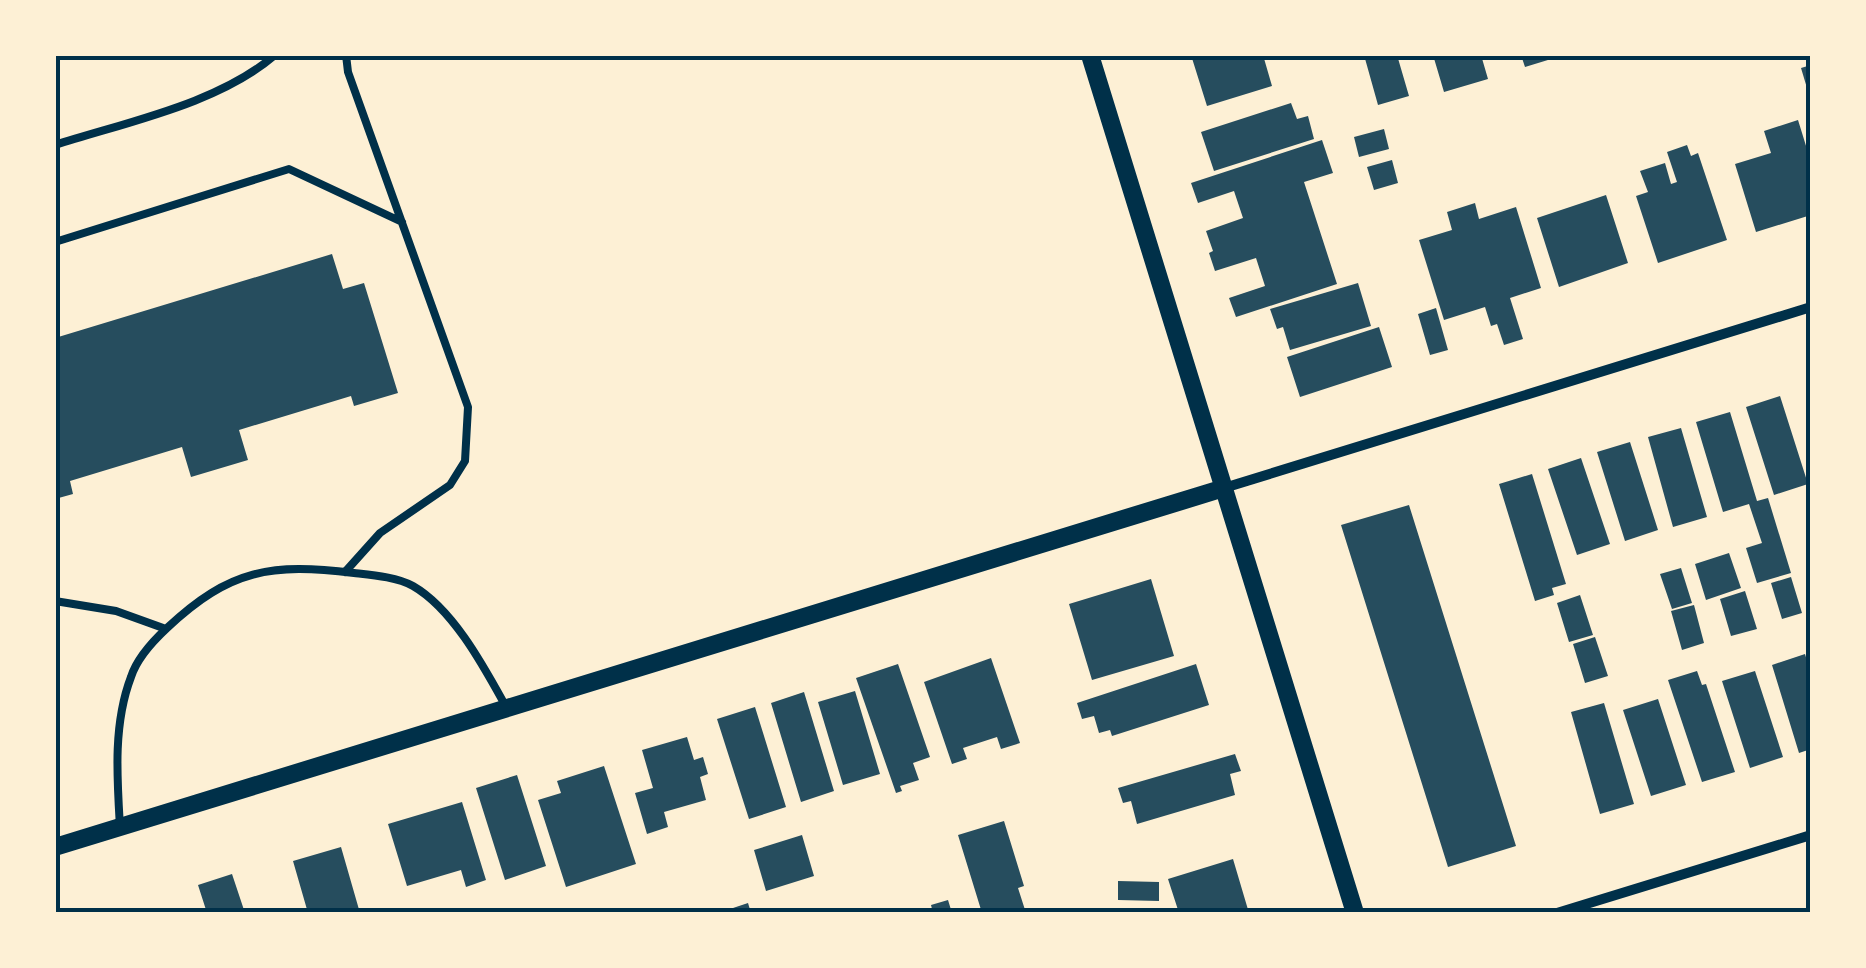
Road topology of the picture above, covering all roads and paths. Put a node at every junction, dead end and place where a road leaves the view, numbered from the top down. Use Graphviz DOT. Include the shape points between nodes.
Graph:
graph roads {
  1 [pos="275,55"];
  2 [pos="346,55"];
  3 [pos="1090,55"];
  4 [pos="55,145"];
  5 [pos="402,222"];
  6 [pos="55,242"];
  7 [pos="1811,307"];
  8 [pos="1224,488"];
  9 [pos="345,572"];
  10 [pos="55,601"];
  11 [pos="166,629"];
  12 [pos="506,708"];
  13 [pos="120,827"];
  14 [pos="1811,835"];
  15 [pos="55,847"];
  16 [pos="1355,913"];
  17 [pos="1557,913"];
  1 -- 4 [label="lane" via="208,96"];
  2 -- 5 [label="lane"];
  3 -- 8 [label="street"];
  5 -- 6 [label="lane" via="289,169"];
  5 -- 9 [label="lane" via="468,407 465,461 450,485 380,534"];
  7 -- 8 [label="street"];
  8 -- 12 [label="street"];
  8 -- 16 [label="street"];
  9 -- 11 [label="lane" via="282,568 248,575 213,591"];
  9 -- 12 [label="lane" via="412,585 437,606 476,654"];
  10 -- 11 [label="lane" via="116,610"];
  11 -- 13 [label="lane" via="132,674 121,715"];
  12 -- 13 [label="street"];
  13 -- 15 [label="street"];
  14 -- 17 [label="street"];
}
